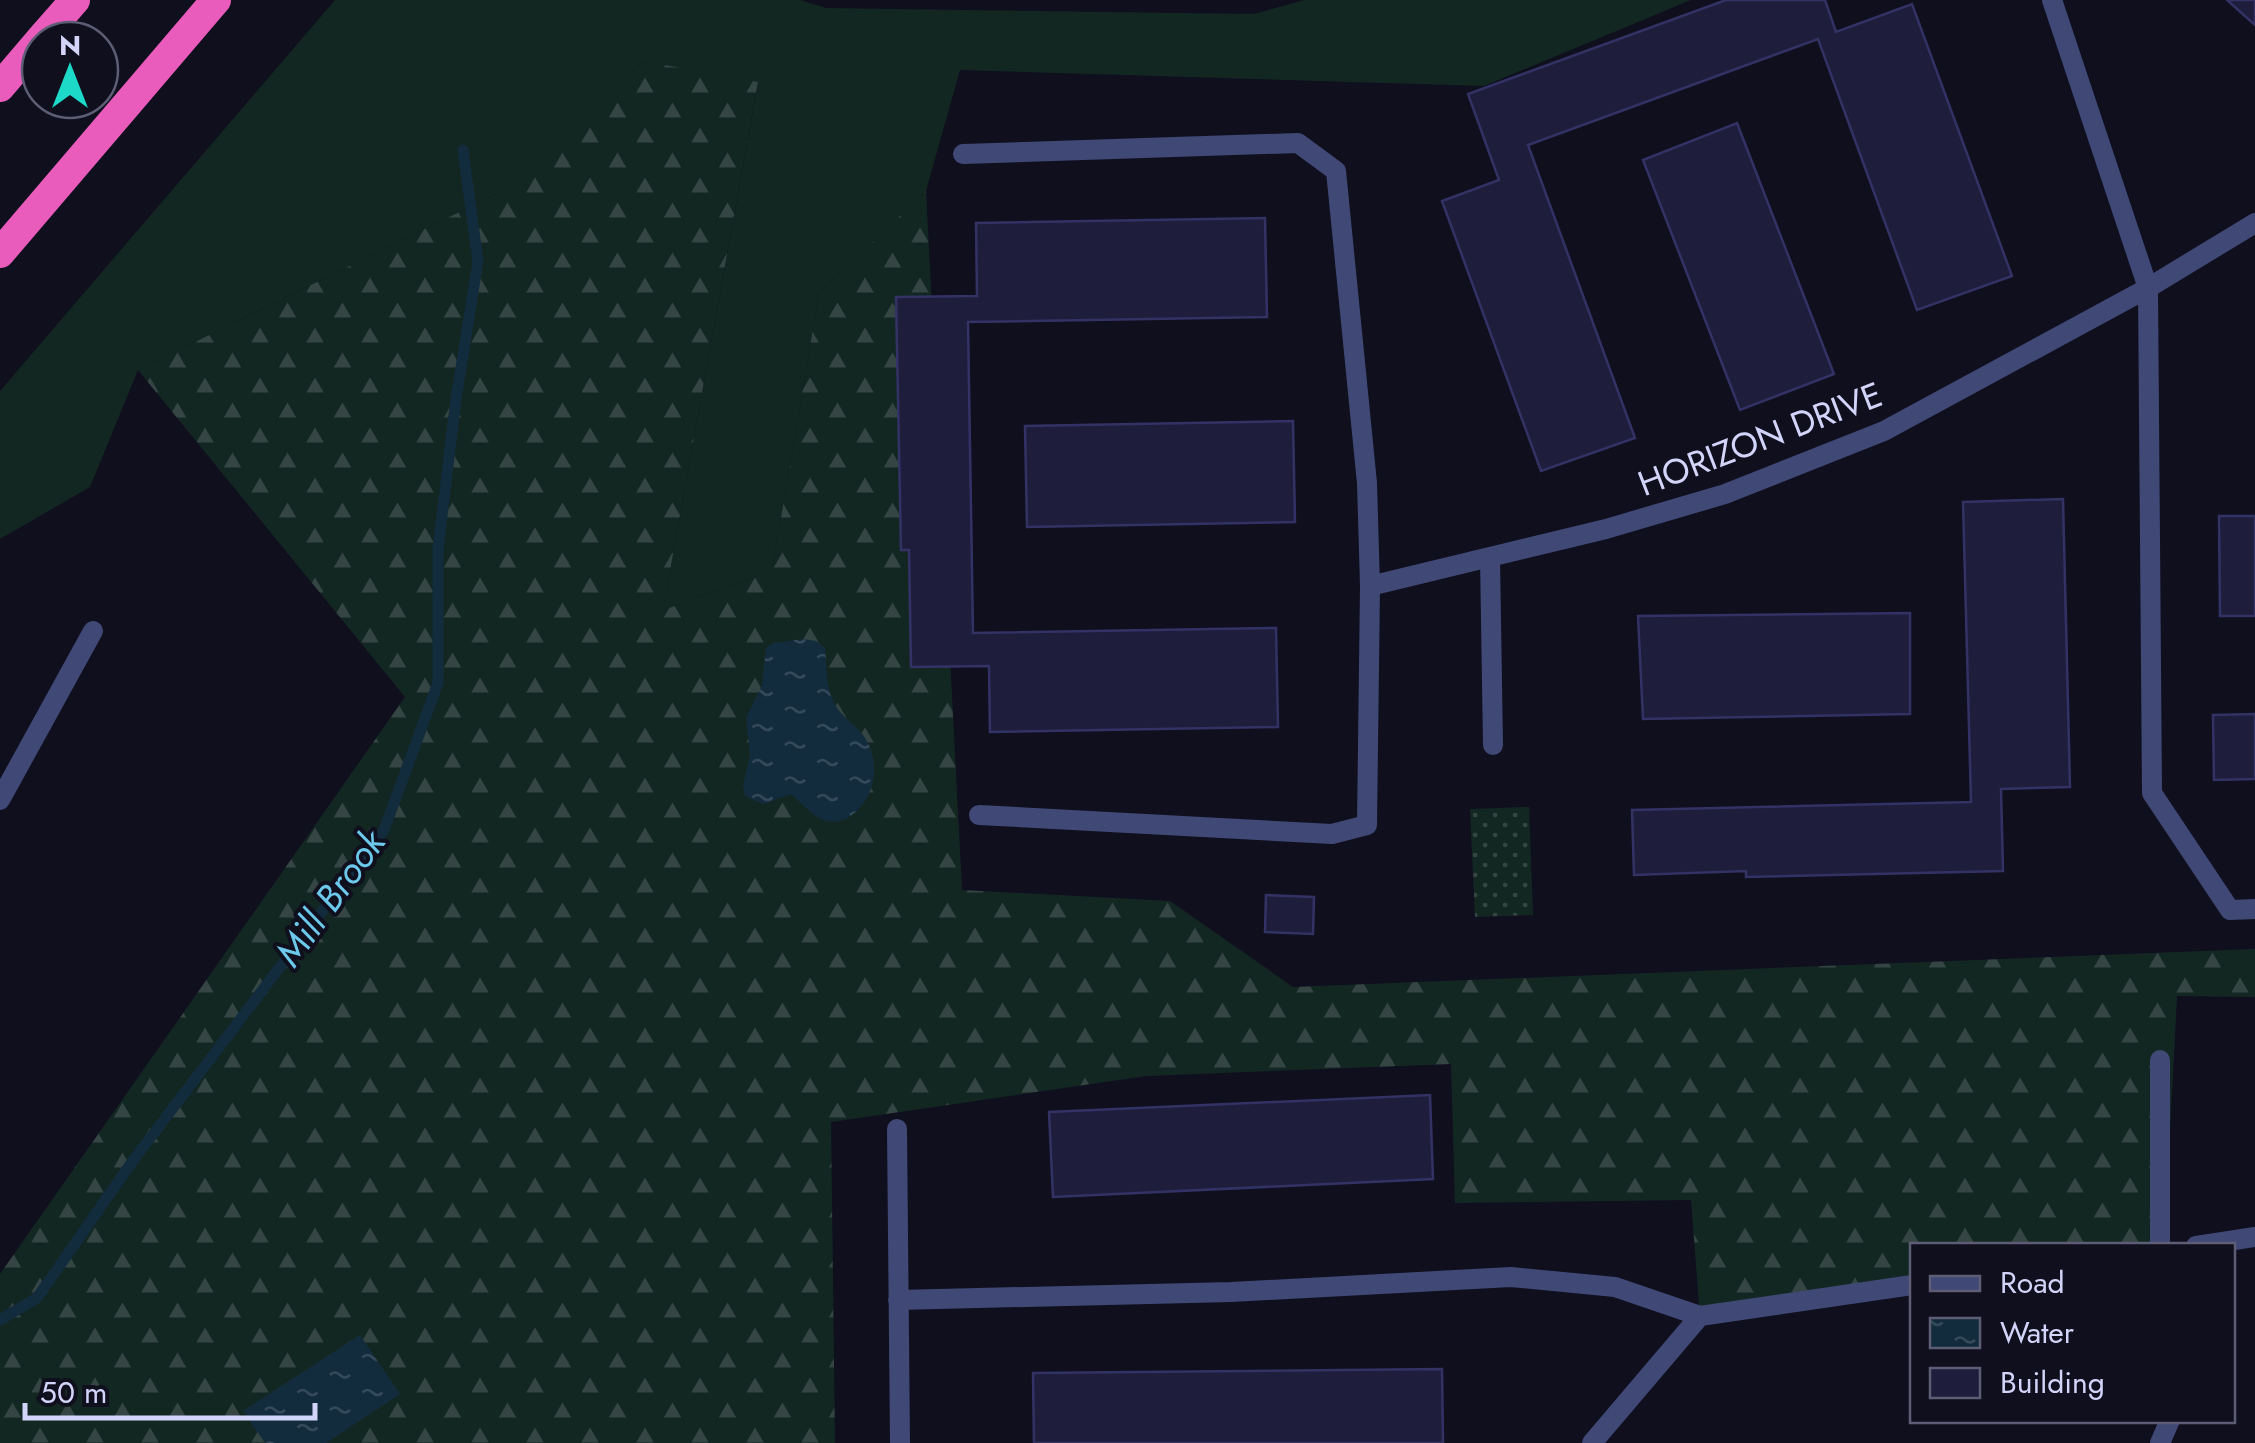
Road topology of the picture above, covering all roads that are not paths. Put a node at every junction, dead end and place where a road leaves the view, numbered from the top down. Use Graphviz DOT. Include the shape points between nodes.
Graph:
graph roads {
  1 [pos="74,0"];
  2 [pos="216,0"];
  3 [pos="2052,0"];
  4 [pos="57,20"];
  5 [pos="20,64"];
  6 [pos="0,87"];
  7 [pos="963,154"];
  8 [pos="2255,223"];
  9 [pos="0,253"];
  10 [pos="2148,288"];
  11 [pos="1490,558"];
  12 [pos="1370,586"];
  13 [pos="93,631"];
  14 [pos="1493,745"];
  15 [pos="0,800"];
  16 [pos="979,815"];
  17 [pos="2255,909"];
  18 [pos="2160,1060"];
  19 [pos="897,1129"];
  20 [pos="2255,1237"];
  21 [pos="2160,1243"];
  22 [pos="2216,1243"];
  23 [pos="1910,1285"];
  24 [pos="898,1300"];
  25 [pos="1700,1316"];
  26 [pos="900,1443"];
  27 [pos="1592,1443"];
  1 -- 4 [label="highway"];
  2 -- 9 [label="highway"];
  3 -- 10 [label="street"];
  5 -- 6 [label="highway"];
  7 -- 12 [label="street" via="1298,143 1336,171 1367,484"];
  8 -- 10 [label="street, HORIZON DRIVE"];
  10 -- 11 [label="street, HORIZON DRIVE" via="1884,431 1726,494"];
  10 -- 17 [label="street" via="2152,792 2230,910"];
  11 -- 12 [label="street, HORIZON DRIVE"];
  11 -- 14 [label="street"];
  12 -- 16 [label="street" via="1366,825 1332,834"];
  13 -- 15 [label="street"];
  18 -- 21 [label="street"];
  19 -- 24 [label="street"];
  20 -- 22 [label="street"];
  23 -- 25 [label="street"];
  24 -- 25 [label="street" via="1511,1278 1615,1287"];
  24 -- 26 [label="street"];
  25 -- 27 [label="street"];
}
